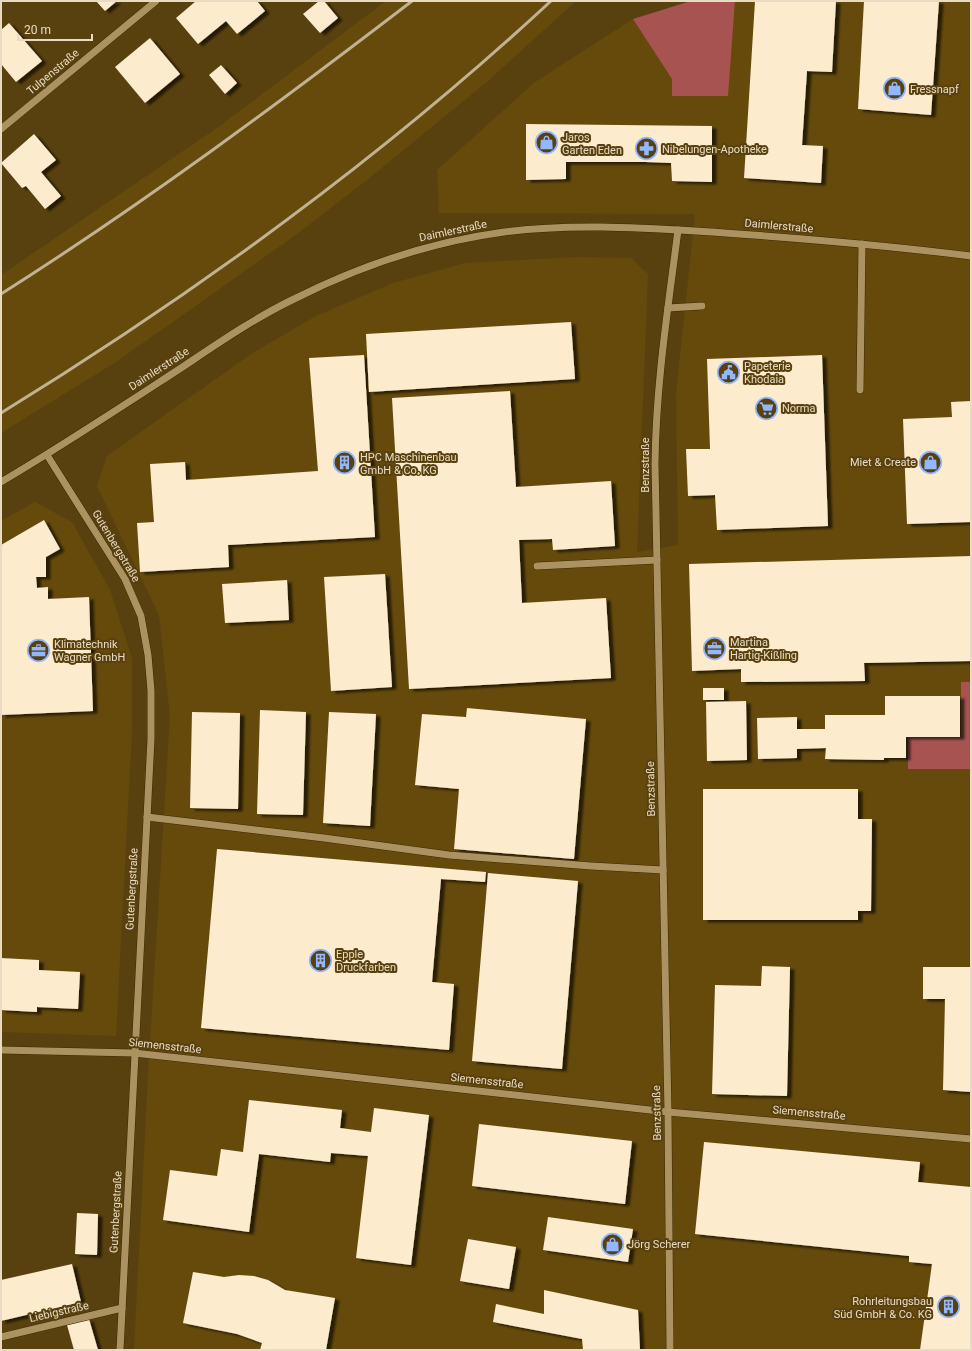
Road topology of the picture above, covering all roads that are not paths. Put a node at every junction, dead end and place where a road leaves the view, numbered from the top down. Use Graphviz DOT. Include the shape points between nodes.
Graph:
graph roads {
  1 [pos="156,1"];
  2 [pos="1,129"];
  3 [pos="678,230"];
  4 [pos="862,244"];
  5 [pos="971,256"];
  6 [pos="702,306"];
  7 [pos="668,308"];
  8 [pos="860,390"];
  9 [pos="47,455"];
  10 [pos="1,482"];
  11 [pos="657,560"];
  12 [pos="537,566"];
  13 [pos="146,817"];
  14 [pos="663,870"];
  15 [pos="1,1050"];
  16 [pos="134,1053"];
  17 [pos="668,1112"];
  18 [pos="971,1138"];
  19 [pos="122,1308"];
  20 [pos="1,1337"];
  21 [pos="120,1350"];
  22 [pos="670,1350"];
  1 -- 2 [label="street, Tulpenstraße"];
  3 -- 4 [label="street, Daimlerstraße"];
  3 -- 7 [label="street, Benzstraße"];
  3 -- 9 [label="street, Daimlerstraße" via="546,228 506,232 431,246 394,257 327,282 250,323"];
  4 -- 5 [label="street, Daimlerstraße"];
  4 -- 8 [label="street"];
  6 -- 7 [label="street"];
  7 -- 11 [label="street, Benzstraße" via="656,414"];
  9 -- 10 [label="street, Daimlerstraße"];
  9 -- 13 [label="street, Gutenbergstraße" via="125,579 141,616 151,691"];
  11 -- 12 [label="street"];
  11 -- 14 [label="street, Benzstraße"];
  13 -- 14 [label="street" via="449,854"];
  13 -- 16 [label="street, Gutenbergstraße"];
  14 -- 17 [label="street, Benzstraße"];
  15 -- 16 [label="street, Siemensstraße"];
  16 -- 17 [label="street, Siemensstraße"];
  16 -- 19 [label="street, Gutenbergstraße"];
  17 -- 18 [label="street, Siemensstraße"];
  17 -- 22 [label="street, Benzstraße"];
  19 -- 20 [label="street, Liebigstraße"];
  19 -- 21 [label="street, Gutenbergstraße"];
}
